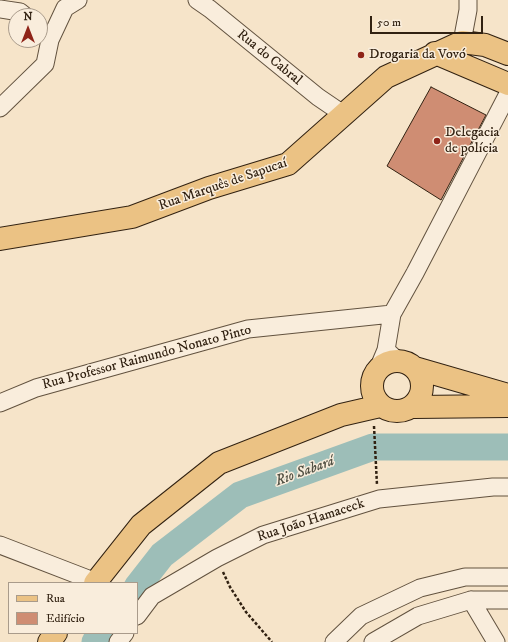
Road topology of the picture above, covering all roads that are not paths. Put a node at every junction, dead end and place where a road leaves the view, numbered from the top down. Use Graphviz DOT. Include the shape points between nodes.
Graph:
graph roads {
  1 [pos="78,0"];
  2 [pos="468,0"];
  3 [pos="207,3"];
  4 [pos="48,31"];
  5 [pos="462,42"];
  6 [pos="45,48"];
  7 [pos="435,53"];
  8 [pos="508,54"];
  9 [pos="508,84"];
  10 [pos="508,94"];
  11 [pos="0,108"];
  12 [pos="343,114"];
  13 [pos="0,239"];
  14 [pos="392,314"];
  15 [pos="386,380"];
  16 [pos="508,395"];
  17 [pos="0,403"];
  18 [pos="508,406"];
  19 [pos="414,407"];
  20 [pos="508,487"];
  21 [pos="0,545"];
  22 [pos="508,577"];
  23 [pos="95,582"];
  24 [pos="471,600"];
  25 [pos="508,600"];
  26 [pos="138,615"];
  27 [pos="55,634"];
  28 [pos="49,642"];
  29 [pos="334,642"];
  30 [pos="373,642"];
  31 [pos="496,642"];
  1 -- 4 [label="street" via="65,8"];
  2 -- 5 [label="street"];
  3 -- 12 [label="street, Rua do Cabral" via="318,97"];
  5 -- 7 [label="main road, Rua Marquês de Sapucaí"];
  5 -- 8 [label="main road" via="485,45"];
  6 -- 11 [label="street" via="45,64"];
  7 -- 9 [label="main road"];
  7 -- 12 [label="main road, Rua Marquês de Sapucaí" via="386,77"];
  10 -- 14 [label="street" via="416,273"];
  12 -- 13 [label="main road, Rua Marquês de Sapucaí" via="288,164 209,188 132,218"];
  14 -- 15 [label="street"];
  14 -- 17 [label="street, Rua Professor Raimundo Nonato Pinto" via="248,329 36,388"];
  15 -- 16 [label="main road"];
  15 -- 19 [label="main road" via="387,411 397,412"];
  15 -- 19 [label="main road" via="420,375 423,392"];
  15 -- 23 [label="main road" via="340,415 219,463 141,525"];
  18 -- 19 [label="main road"];
  20 -- 26 [label="street, Rua João Hamaceck" via="379,499 263,535 152,596"];
  21 -- 23 [label="street"];
  22 -- 29 [label="street" via="465,577 420,588 361,616"];
  24 -- 25 [label="street"];
  24 -- 30 [label="street" via="418,616"];
  24 -- 31 [label="street"];
  27 -- 28 [label="main road"];
}
